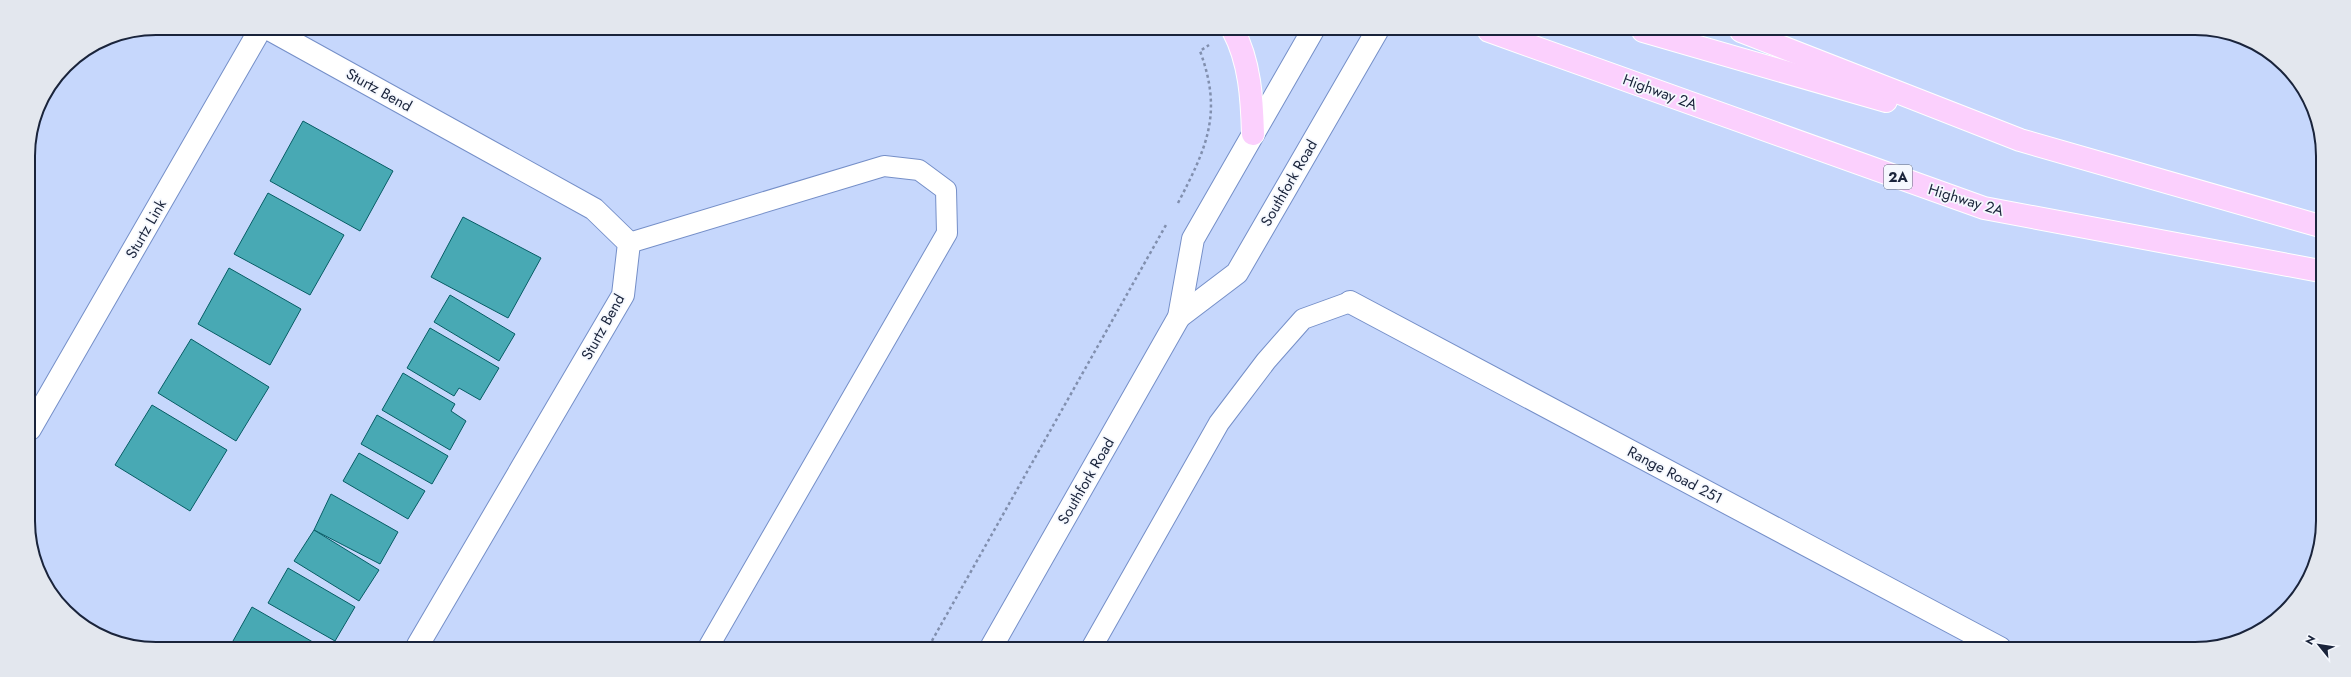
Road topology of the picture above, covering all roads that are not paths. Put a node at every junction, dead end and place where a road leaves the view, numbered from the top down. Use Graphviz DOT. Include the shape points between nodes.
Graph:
graph roads {
  1 [pos="257,35"];
  2 [pos="279,35"];
  3 [pos="1235,35"];
  4 [pos="1310,35"];
  5 [pos="1374,35"];
  6 [pos="1501,35"];
  7 [pos="1657,35"];
  8 [pos="1753,35"];
  9 [pos="1253,134"];
  10 [pos="2020,140"];
  11 [pos="2316,225"];
  12 [pos="630,243"];
  13 [pos="2316,270"];
  14 [pos="1350,302"];
  15 [pos="1179,317"];
  16 [pos="35,420"];
  17 [pos="420,642"];
  18 [pos="711,642"];
  19 [pos="994,642"];
  20 [pos="1095,642"];
  21 [pos="1989,642"];
  1 -- 16 [label="street, Sturtz Link"];
  2 -- 12 [label="street, Sturtz Bend" via="594,209"];
  3 -- 9 [label="main road" via="1251,91"];
  4 -- 9 [label="street, Southfork Road"];
  5 -- 15 [label="street, Southfork Road" via="1237,273"];
  6 -- 13 [label="main road, Highway 2A / 2A" via="1984,208"];
  7 -- 10 [label="main road"];
  8 -- 10 [label="main road"];
  9 -- 15 [label="street, Southfork Road" via="1193,239"];
  10 -- 11 [label="main road"];
  12 -- 17 [label="street, Sturtz Bend" via="623,295"];
  12 -- 18 [label="lane" via="884,166 919,170 946,190 947,233"];
  14 -- 20 [label="lane" via="1303,319 1266,361 1224,417"];
  14 -- 21 [label="street, Range Road 251"];
  15 -- 19 [label="street, Southfork Road"];
}
